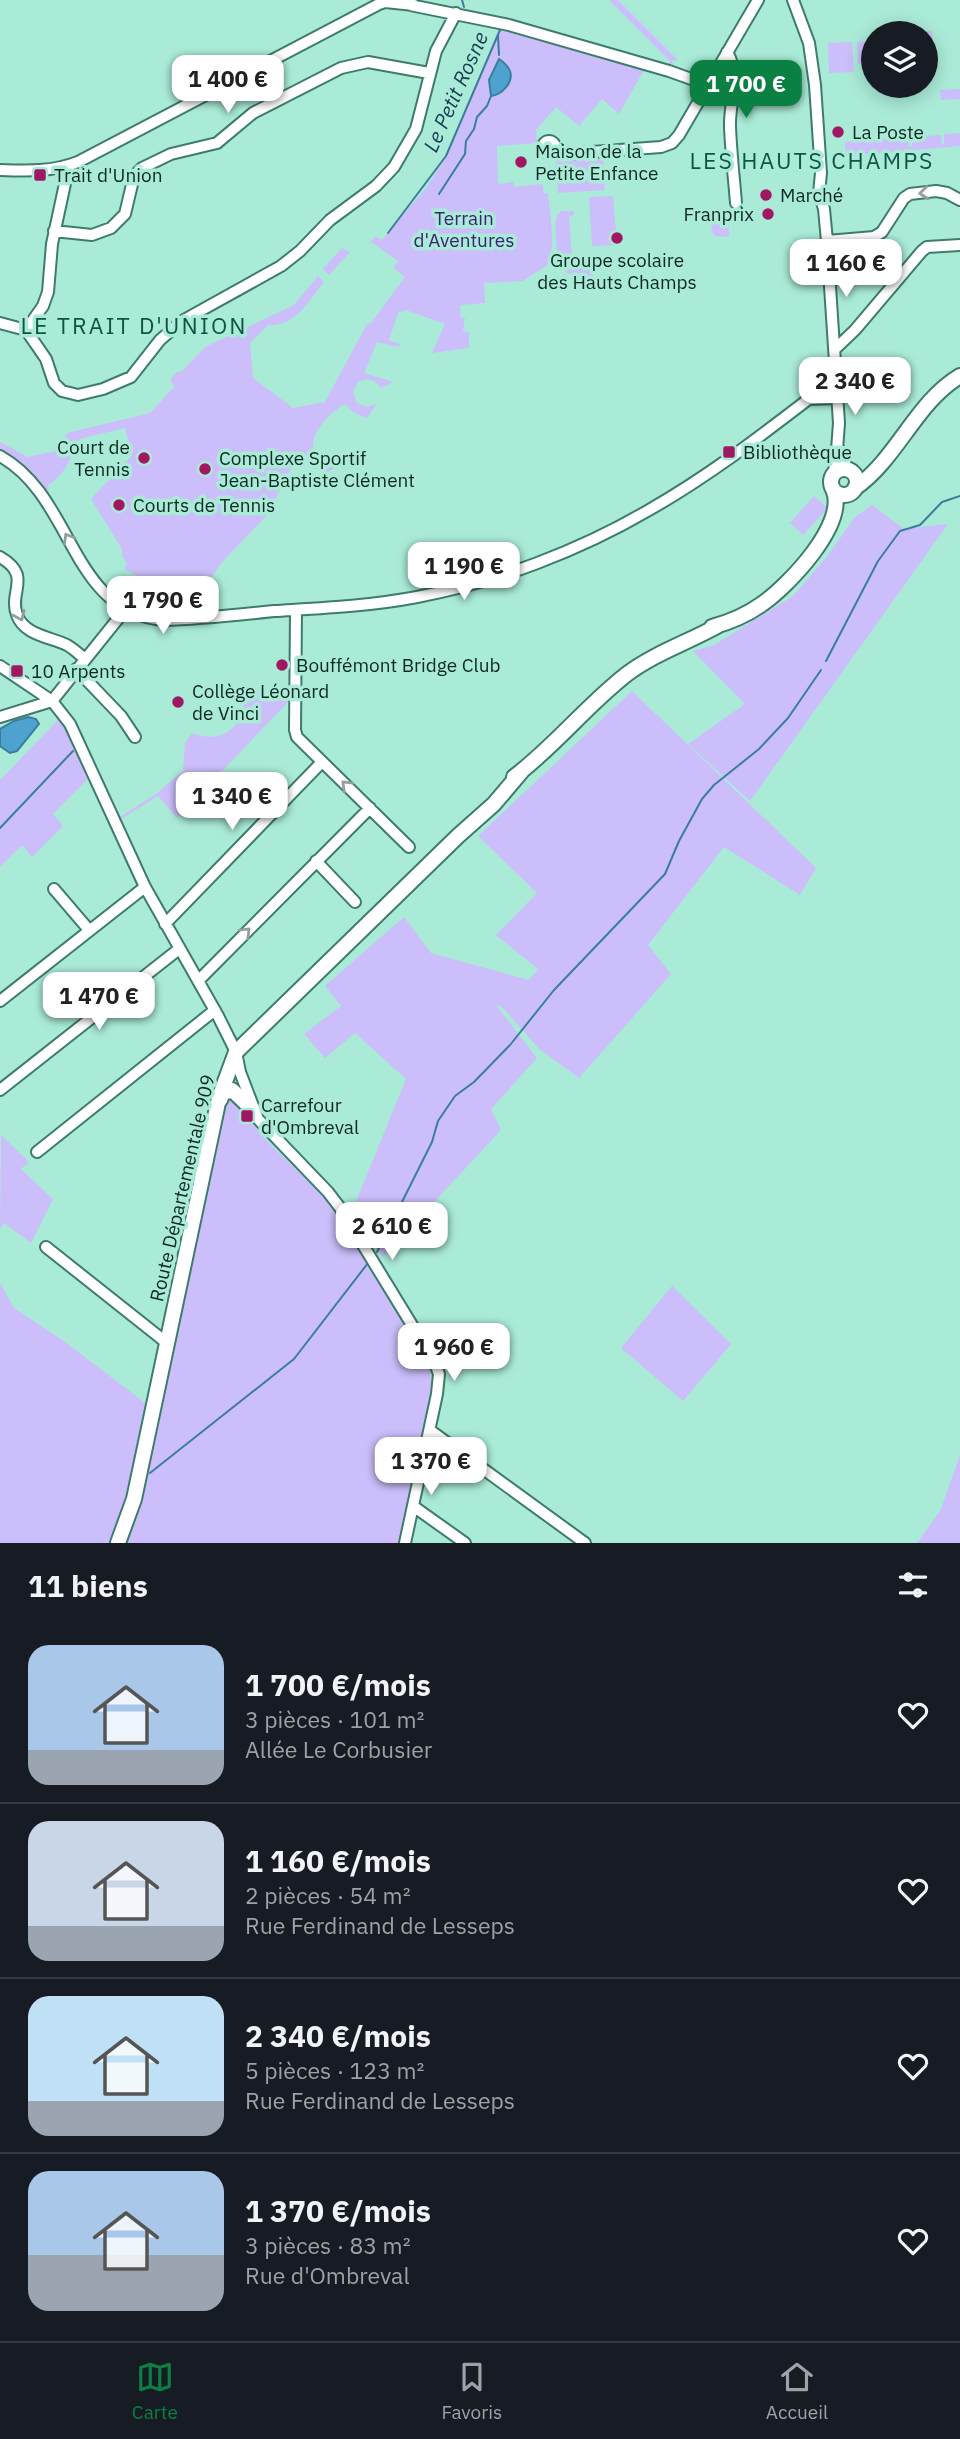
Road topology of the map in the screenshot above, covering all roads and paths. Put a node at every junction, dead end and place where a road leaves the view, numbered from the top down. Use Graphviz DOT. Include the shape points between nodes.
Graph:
graph roads {
  1 [pos="375,0"];
  2 [pos="397,0"];
  3 [pos="758,0"];
  4 [pos="793,0"];
  5 [pos="414,5"];
  6 [pos="441,5"];
  7 [pos="365,11"];
  8 [pos="456,13"];
  9 [pos="727,52"];
  10 [pos="261,66"];
  11 [pos="429,73"];
  12 [pos="708,85"];
  13 [pos="278,100"];
  14 [pos="555,146"];
  15 [pos="67,166"];
  16 [pos="0,170"];
  17 [pos="960,201"];
  18 [pos="736,204"];
  19 [pos="54,231"];
  20 [pos="827,241"];
  21 [pos="960,245"];
  22 [pos="0,323"];
  23 [pos="26,330"];
  24 [pos="834,344"];
  25 [pos="960,376"];
  26 [pos="836,380"];
  27 [pos="838,398"];
  28 [pos="808,399"];
  29 [pos="839,437"];
  30 [pos="0,456"];
  31 [pos="886,456"];
  32 [pos="851,472"];
  33 [pos="833,483"];
  34 [pos="854,490"];
  35 [pos="818,544"];
  36 [pos="0,557"];
  37 [pos="125,610"];
  38 [pos="296,610"];
  39 [pos="85,659"];
  40 [pos="0,666"];
  41 [pos="76,669"];
  42 [pos="52,701"];
  43 [pos="0,717"];
  44 [pos="135,737"];
  45 [pos="322,762"];
  46 [pos="370,808"];
  47 [pos="409,847"];
  48 [pos="316,861"];
  49 [pos="145,887"];
  50 [pos="54,888"];
  51 [pos="355,902"];
  52 [pos="165,924"];
  53 [pos="89,930"];
  54 [pos="179,949"];
  55 [pos="198,981"];
  56 [pos="0,1001"];
  57 [pos="215,1010"];
  58 [pos="236,1052"];
  59 [pos="0,1090"];
  60 [pos="253,1110"];
  61 [pos="215,1115"];
  62 [pos="37,1152"];
  63 [pos="46,1247"];
  64 [pos="167,1343"];
  65 [pos="430,1431"];
  66 [pos="413,1506"];
  67 [pos="117,1543"];
  68 [pos="405,1543"];
  69 [pos="466,1543"];
  70 [pos="585,1543"];
  1 -- 7 [label="street"];
  2 -- 5 [label="street"];
  3 -- 9 [label="street"];
  4 -- 20 [label="street" via="812,60 819,193"];
  5 -- 6 [label="street"];
  5 -- 7 [label="street" via="383,2"];
  6 -- 8 [label="street"];
  7 -- 10 [label="street"];
  8 -- 11 [label="street"];
  8 -- 12 [label="street"];
  9 -- 12 [label="street"];
  9 -- 18 [label="street" via="735,72 730,125"];
  10 -- 13 [label="street"];
  10 -- 15 [label="street"];
  11 -- 13 [label="street" via="357,63"];
  11 -- 23 [label="street" via="416,129 387,175 281,266 182,321 125,381 86,393 62,391"];
  12 -- 14 [label="street" via="679,135 667,146 564,154"];
  13 -- 19 [label="street" via="253,113 217,143 171,154 142,168 134,176 125,214 111,228 92,235"];
  15 -- 16 [label="street" via="35,172"];
  15 -- 19 [label="street"];
  17 -- 20 [label="street, one-way" via="936,191 910,194 878,235"];
  19 -- 23 [label="street" via="48,292"];
  20 -- 24 [label="street"];
  21 -- 24 [label="street" via="927,247 855,330"];
  22 -- 23 [label="street"];
  24 -- 26 [label="street"];
  25 -- 31 [label="main road" via="912,422"];
  26 -- 27 [label="street"];
  26 -- 28 [label="street"];
  27 -- 28 [label="street"];
  27 -- 29 [label="street"];
  28 -- 38 [label="street" via="756,441 670,498 548,558 415,597"];
  29 -- 32 [label="street" via="841,456"];
  29 -- 33 [label="street"];
  37 -- 30 [label="street, one-way" via="95,584 44,496 19,468"];
  31 -- 32 [label="main road" via="869,471"];
  31 -- 34 [label="main road"];
  32 -- 33 [label="main road" via="841,470"];
  32 -- 34 [label="main road" via="856,479"];
  33 -- 34 [label="main road" via="841,495"];
  33 -- 35 [label="main road" via="836,510"];
  34 -- 35 [label="main road" via="836,525"];
  35 -- 58 [label="main road, Route Départementale 909" via="790,580 752,611 651,658 605,691"];
  36 -- 39 [label="street, one-way" via="16,574 15,605 20,622"];
  37 -- 38 [label="street" via="163,620"];
  37 -- 39 [label="street"];
  38 -- 45 [label="street" via="296,733"];
  39 -- 41 [label="street"];
  40 -- 42 [label="street"];
  41 -- 42 [label="street"];
  41 -- 44 [label="street"];
  42 -- 43 [label="street"];
  42 -- 49 [label="street" via="79,742"];
  46 -- 45 [label="street, one-way"];
  45 -- 52 [label="street"];
  46 -- 47 [label="street"];
  46 -- 48 [label="street"];
  48 -- 51 [label="street"];
  55 -- 48 [label="street, one-way"];
  49 -- 52 [label="street"];
  49 -- 53 [label="street"];
  50 -- 53 [label="street"];
  52 -- 54 [label="street"];
  53 -- 56 [label="street"];
  54 -- 55 [label="street"];
  54 -- 59 [label="street"];
  55 -- 57 [label="street"];
  57 -- 58 [label="street"];
  57 -- 62 [label="street"];
  58 -- 60 [label="street"];
  58 -- 61 [label="main road, Route Départementale 909"];
  60 -- 61 [label="main road" via="232,1090 223,1093"];
  60 -- 65 [label="street" via="341,1209 423,1341 439,1374"];
  61 -- 64 [label="main road, Route Départementale 909"];
  63 -- 64 [label="street"];
  64 -- 67 [label="main road, Route Départementale 909" via="134,1499"];
  65 -- 66 [label="street"];
  65 -- 70 [label="street"];
  66 -- 68 [label="street"];
  66 -- 69 [label="street"];
}
